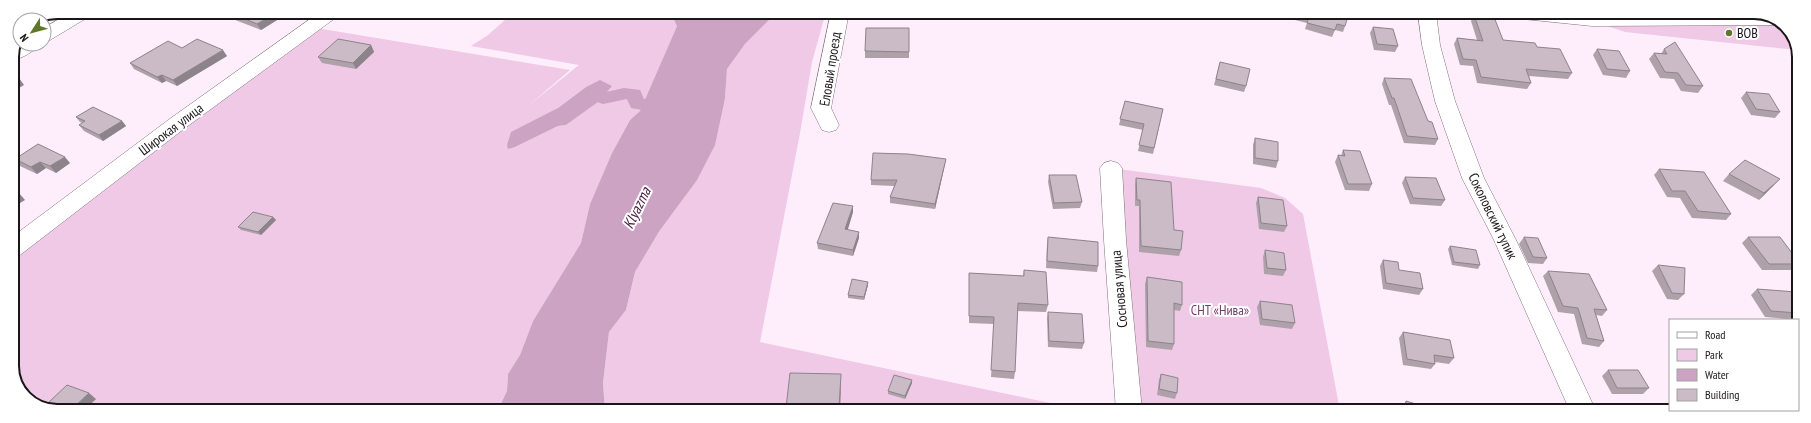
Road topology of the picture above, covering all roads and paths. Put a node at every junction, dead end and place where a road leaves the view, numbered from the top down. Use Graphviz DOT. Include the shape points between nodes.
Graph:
graph roads {
  1 [pos="72,19"];
  2 [pos="322,19"];
  3 [pos="839,19"];
  4 [pos="1428,19"];
  5 [pos="1572,19"];
  6 [pos="1761,20"];
  7 [pos="52,31"];
  8 [pos="829,125"];
  9 [pos="1111,168"];
  10 [pos="19,244"];
  11 [pos="1128,404"];
  12 [pos="1580,404"];
  1 -- 7 [label="street"];
  2 -- 10 [label="street, Широкая улица" via="178,123"];
  3 -- 8 [label="street, Еловый проезд" via="820,108"];
  4 -- 12 [label="street, Соколовский тупик" via="1445,101 1473,178 1505,240"];
  5 -- 6 [label="street"];
  9 -- 11 [label="street, Сосновая улица"];
}
